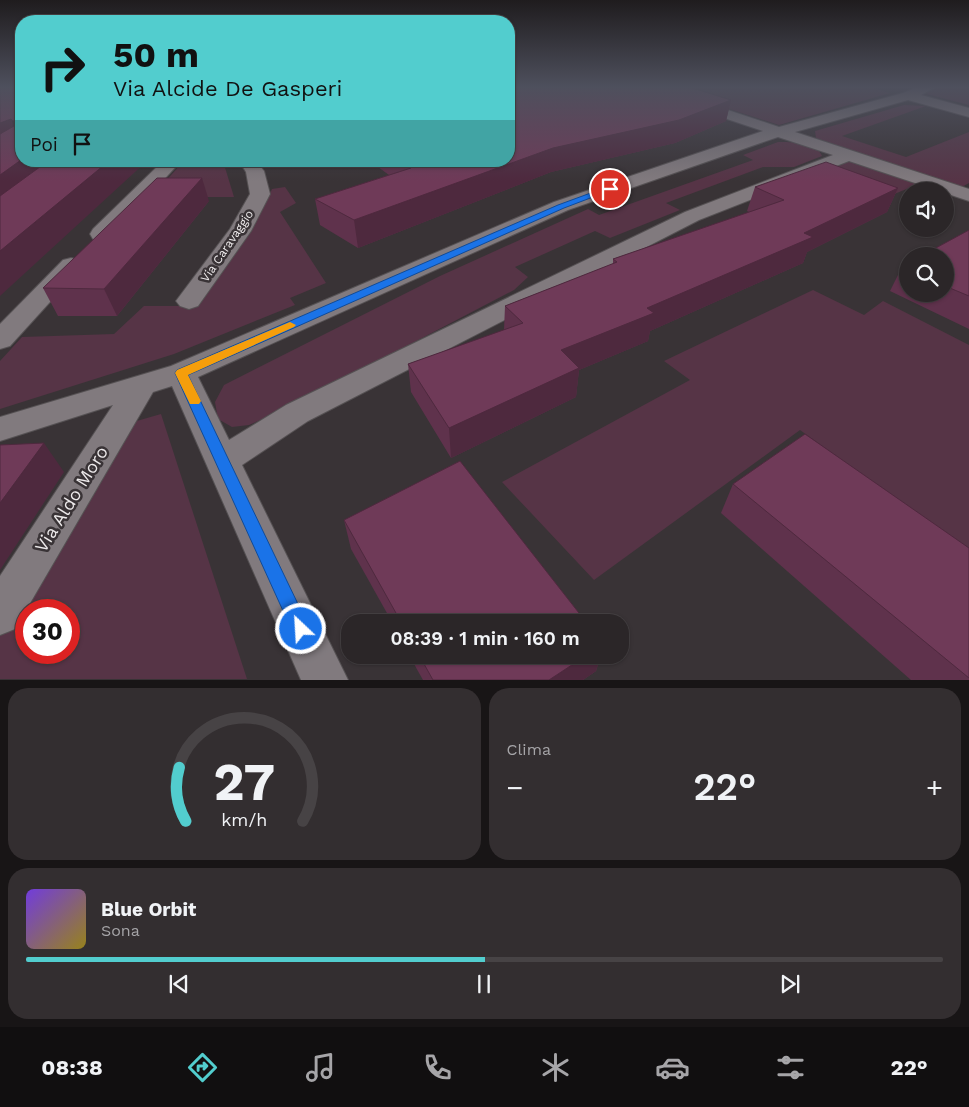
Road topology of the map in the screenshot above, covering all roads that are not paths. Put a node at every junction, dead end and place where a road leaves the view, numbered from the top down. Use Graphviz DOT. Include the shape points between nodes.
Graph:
graph roads {
  1 [pos="739,118"];
  2 [pos="828,118"];
  3 [pos="779,131"];
  4 [pos="849,155"];
  5 [pos="167,167"];
  6 [pos="252,167"];
  7 [pos="967,193"];
  8 [pos="189,302"];
  9 [pos="0,340"];
  10 [pos="181,373"];
  11 [pos="142,385"];
  12 [pos="0,428"];
  13 [pos="222,461"];
  14 [pos="0,614"];
  15 [pos="325,680"];
  1 -- 3 [label="street"];
  2 -- 3 [label="street"];
  3 -- 4 [label="street"];
  3 -- 10 [label="street" via="561,206"];
  4 -- 7 [label="street"];
  4 -- 13 [label="street" via="685,220 297,413"];
  5 -- 9 [label="street"];
  6 -- 8 [label="street, Via Caravaggio" via="260,194 240,231"];
  10 -- 11 [label="street"];
  10 -- 13 [label="street"];
  11 -- 12 [label="street"];
  11 -- 14 [label="street, Via Aldo Moro"];
  13 -- 15 [label="street"];
}
